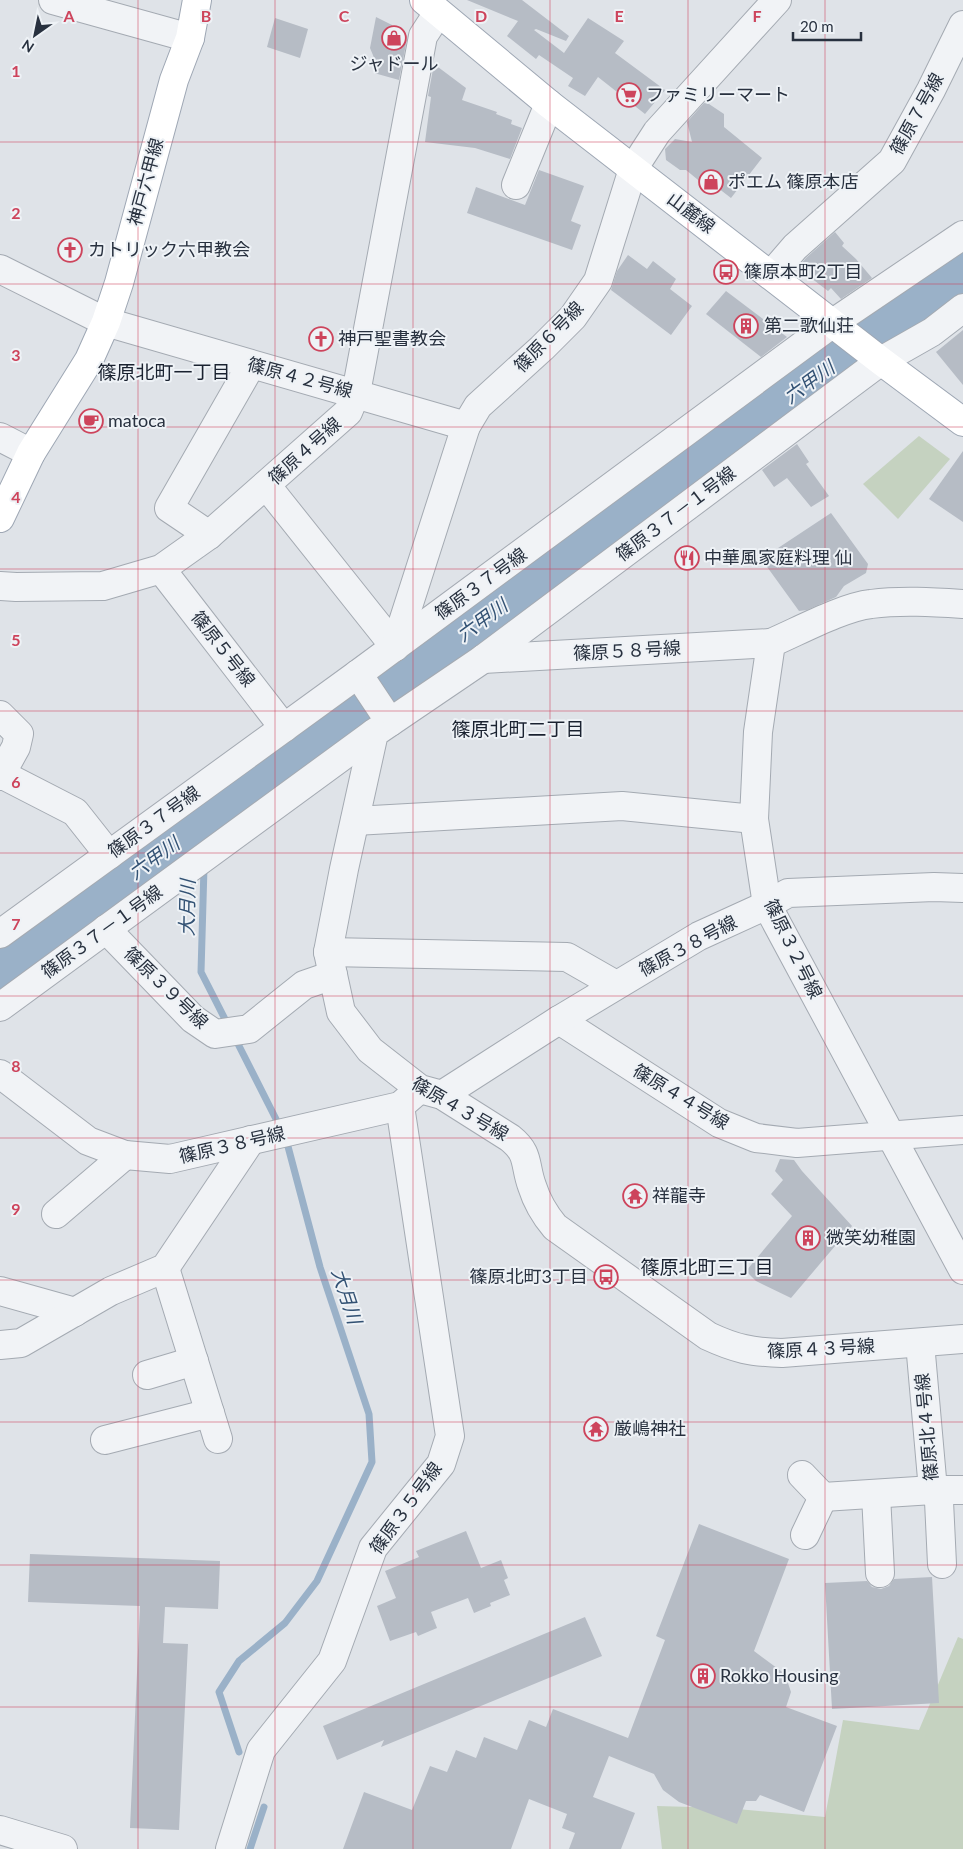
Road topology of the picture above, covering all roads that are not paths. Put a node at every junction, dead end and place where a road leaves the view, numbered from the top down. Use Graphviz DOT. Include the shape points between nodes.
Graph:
graph roads {
  1 [pos="53,0"];
  2 [pos="198,0"];
  3 [pos="776,0"];
  4 [pos="431,6"];
  5 [pos="963,25"];
  6 [pos="190,38"];
  7 [pos="549,104"];
  8 [pos="633,169"];
  9 [pos="516,185"];
  10 [pos="963,235"];
  11 [pos="0,269"];
  12 [pos="771,275"];
  13 [pos="963,308"];
  14 [pos="106,322"];
  15 [pos="833,323"];
  16 [pos="882,362"];
  17 [pos="251,365"];
  18 [pos="356,393"];
  19 [pos="963,422"];
  20 [pos="466,426"];
  21 [pos="0,437"];
  22 [pos="31,453"];
  23 [pos="266,485"];
  24 [pos="0,518"];
  25 [pos="209,534"];
  26 [pos="161,570"];
  27 [pos="0,586"];
  28 [pos="963,604"];
  29 [pos="771,643"];
  30 [pos="395,647"];
  31 [pos="482,659"];
  32 [pos="358,674"];
  33 [pos="0,715"];
  34 [pos="382,727"];
  35 [pos="284,728"];
  36 [pos="1,775"];
  37 [pos="754,819"];
  38 [pos="355,820"];
  39 [pos="109,855"];
  40 [pos="963,888"];
  41 [pos="767,905"];
  42 [pos="106,929"];
  43 [pos="0,934"];
  44 [pos="331,964"];
  45 [pos="616,985"];
  46 [pos="0,1007"];
  47 [pos="559,1020"];
  48 [pos="0,1074"];
  49 [pos="421,1097"];
  50 [pos="963,1130"];
  51 [pos="890,1136"];
  52 [pos="251,1140"];
  53 [pos="125,1155"];
  54 [pos="56,1214"];
  55 [pos="165,1268"];
  56 [pos="963,1270"];
  57 [pos="0,1292"];
  58 [pos="75,1312"];
  59 [pos="963,1340"];
  60 [pos="920,1343"];
  61 [pos="0,1345"];
  62 [pos="194,1360"];
  63 [pos="147,1375"];
  64 [pos="210,1413"];
  65 [pos="218,1439"];
  66 [pos="105,1440"];
  67 [pos="802,1475"];
  68 [pos="933,1490"];
  69 [pos="963,1490"];
  70 [pos="876,1495"];
  71 [pos="823,1497"];
  72 [pos="805,1535"];
  73 [pos="942,1564"];
  74 [pos="880,1573"];
  75 [pos="0,1830"];
  76 [pos="64,1849"];
  77 [pos="230,1849"];
  1 -- 6 [label="street"];
  2 -- 6 [label="main road, 神戸六甲線"];
  3 -- 8 [label="street, 篠原６号線" via="657,132"];
  4 -- 7 [label="main road, 山麓線"];
  4 -- 18 [label="street, 篠原４号線"];
  5 -- 12 [label="street, 篠原７号線" via="932,90 892,161 796,247"];
  6 -- 14 [label="main road, 神戸六甲線" via="174,80 120,283"];
  7 -- 8 [label="main road, 山麓線"];
  7 -- 9 [label="street"];
  8 -- 12 [label="main road, 山麓線"];
  8 -- 20 [label="street, 篠原６号線" via="598,281 572,317 478,406"];
  10 -- 15 [label="street, 篠原３７号線"];
  11 -- 14 [label="street, 篠原４２号線"];
  12 -- 15 [label="main road, 山麓線"];
  13 -- 16 [label="street, 篠原３７－１号線" via="932,332"];
  14 -- 17 [label="street, 篠原４２号線"];
  14 -- 22 [label="main road, 神戸六甲線" via="89,360"];
  15 -- 16 [label="main road, 山麓線"];
  15 -- 30 [label="street, 篠原３７号線"];
  16 -- 19 [label="main road, 山麓線"];
  16 -- 31 [label="street, 篠原３７－１号線"];
  17 -- 18 [label="street, 篠原４２号線"];
  17 -- 25 [label="street" via="169,508"];
  18 -- 20 [label="street, 篠原４２号線"];
  18 -- 23 [label="street, 篠原４号線" via="348,412"];
  20 -- 30 [label="street, 篠原６号線"];
  21 -- 22 [label="street"];
  22 -- 24 [label="main road, 神戸六甲線"];
  23 -- 25 [label="street, 篠原４号線"];
  23 -- 30 [label="street"];
  25 -- 26 [label="street, 篠原４号線"];
  26 -- 27 [label="street, 篠原４号線" via="103,586"];
  26 -- 35 [label="street, 篠原５号線"];
  28 -- 29 [label="street" via="927,601 870,604 842,612"];
  29 -- 31 [label="street, 篠原５８号線"];
  29 -- 37 [label="street, 篠原３２号線" via="758,732"];
  30 -- 32 [label="street, 篠原３７号線"];
  31 -- 34 [label="street, 篠原３７－１号線"];
  32 -- 34 [label="street"];
  32 -- 35 [label="street, 篠原３７号線"];
  33 -- 36 [label="street" via="19,734"];
  34 -- 38 [label="street, 篠原４３号線"];
  34 -- 42 [label="street, 篠原３７－１号線"];
  35 -- 39 [label="street, 篠原３７号線"];
  36 -- 39 [label="street" via="76,812"];
  37 -- 38 [label="street" via="622,806"];
  37 -- 41 [label="street, 篠原３２号線"];
  38 -- 44 [label="street, 篠原４３号線"];
  39 -- 43 [label="street, 篠原３７号線"];
  40 -- 41 [label="street, 篠原３８号線" via="788,893"];
  41 -- 45 [label="street, 篠原３８号線" via="699,936"];
  41 -- 51 [label="street, 篠原３２号線"];
  42 -- 44 [label="street, 篠原３９号線" via="193,1019 214,1034 247,1029"];
  42 -- 46 [label="street, 篠原３７－１号線"];
  44 -- 45 [label="street, 篠原３９号線" via="568,956"];
  44 -- 49 [label="street, 篠原４３号線" via="341,1012 370,1050"];
  45 -- 47 [label="street, 篠原３８号線"];
  47 -- 49 [label="street, 篠原３８号線"];
  47 -- 51 [label="street, 篠原４４号線" via="719,1123 756,1138 798,1143"];
  48 -- 53 [label="street, 篠原３８号線" via="88,1141"];
  49 -- 52 [label="street, 篠原３８号線"];
  49 -- 60 [label="street, 篠原４３号線" via="510,1138 520,1146 542,1211 555,1227 708,1336 730,1346 757,1352"];
  49 -- 77 [label="street, 篠原３５号線" via="450,1436 441,1464 373,1548 332,1661 261,1750"];
  50 -- 51 [label="street, 篠原４４号線"];
  51 -- 56 [label="street, 篠原３２号線"];
  52 -- 53 [label="street, 篠原３８号線" via="170,1159"];
  52 -- 55 [label="street"];
  53 -- 54 [label="street"];
  55 -- 58 [label="street" via="112,1291"];
  55 -- 62 [label="street"];
  57 -- 58 [label="street"];
  58 -- 61 [label="street" via="21,1343"];
  59 -- 60 [label="street, 篠原４３号線"];
  60 -- 68 [label="street, 篠原北４号線"];
  62 -- 63 [label="street"];
  62 -- 64 [label="street"];
  64 -- 65 [label="street"];
  64 -- 66 [label="street"];
  67 -- 71 [label="street"];
  68 -- 69 [label="street"];
  68 -- 70 [label="street, 篠原北４号線"];
  68 -- 73 [label="street" via="939,1501"];
  70 -- 71 [label="street, 篠原北４号線"];
  70 -- 74 [label="street"];
  71 -- 72 [label="street"];
  75 -- 76 [label="street"];
}
